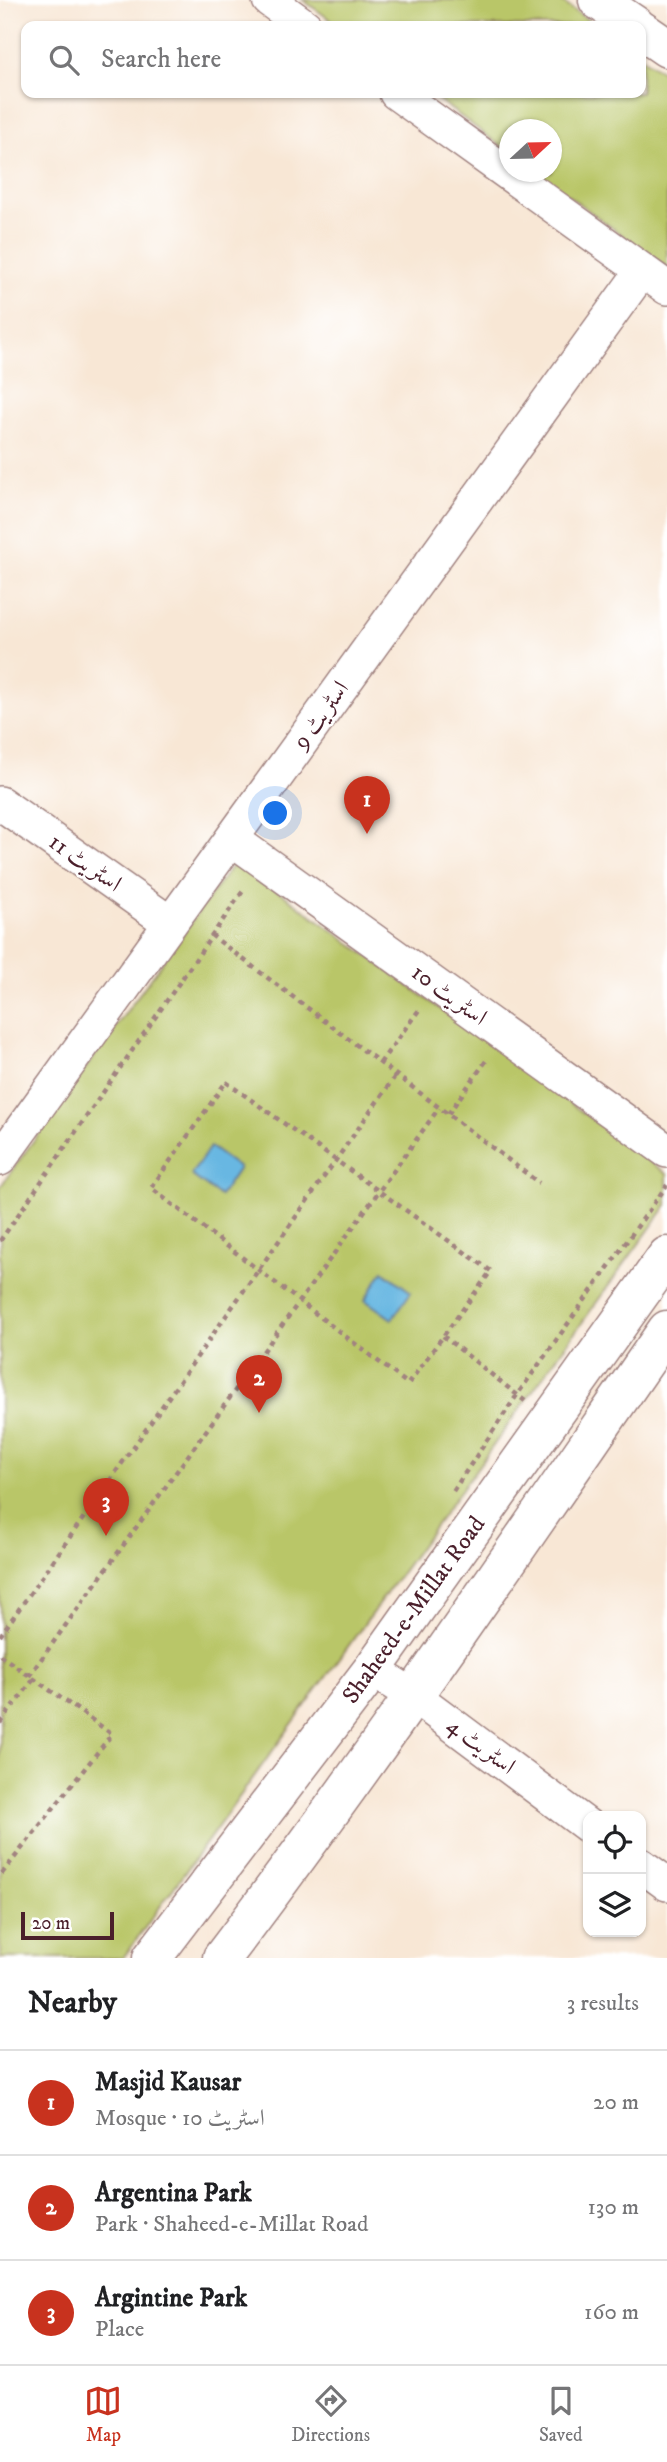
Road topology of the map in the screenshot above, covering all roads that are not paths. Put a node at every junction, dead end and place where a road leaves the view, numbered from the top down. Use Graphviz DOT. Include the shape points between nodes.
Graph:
graph roads {
  1 [pos="268,0"];
  2 [pos="598,0"];
  3 [pos="298,21"];
  4 [pos="629,21"];
  5 [pos="646,33"];
  6 [pos="667,48"];
  7 [pos="404,98"];
  8 [pos="654,280"];
  9 [pos="0,803"];
  10 [pos="232,839"];
  11 [pos="174,918"];
  12 [pos="667,1151"];
  13 [pos="0,1159"];
  14 [pos="667,1256"];
  15 [pos="667,1331"];
  16 [pos="372,1670"];
  17 [pos="414,1696"];
  18 [pos="583,1822"];
  19 [pos="646,1869"];
  20 [pos="667,1884"];
  21 [pos="152,1958"];
  22 [pos="222,1958"];
  1 -- 3 [label="street"];
  2 -- 4 [label="main road"];
  5 -- 6 [label="main road"];
  7 -- 8 [label="street"];
  8 -- 10 [label="street, اسٹریٹ 9"];
  9 -- 11 [label="street, اسٹریٹ 11"];
  10 -- 11 [label="street, اسٹریٹ 9"];
  10 -- 12 [label="street, اسٹریٹ 10"];
  11 -- 13 [label="street, اسٹریٹ 9"];
  14 -- 16 [label="main road, Shaheed-e-Millat Road"];
  15 -- 17 [label="main road, Shaheed-e-Millat Road"];
  16 -- 17 [label="street, اسٹریٹ 4"];
  16 -- 21 [label="main road, Shaheed-e-Millat Road"];
  17 -- 18 [label="street, اسٹریٹ 4"];
  17 -- 22 [label="main road, Shaheed-e-Millat Road"];
  19 -- 20 [label="street"];
}
